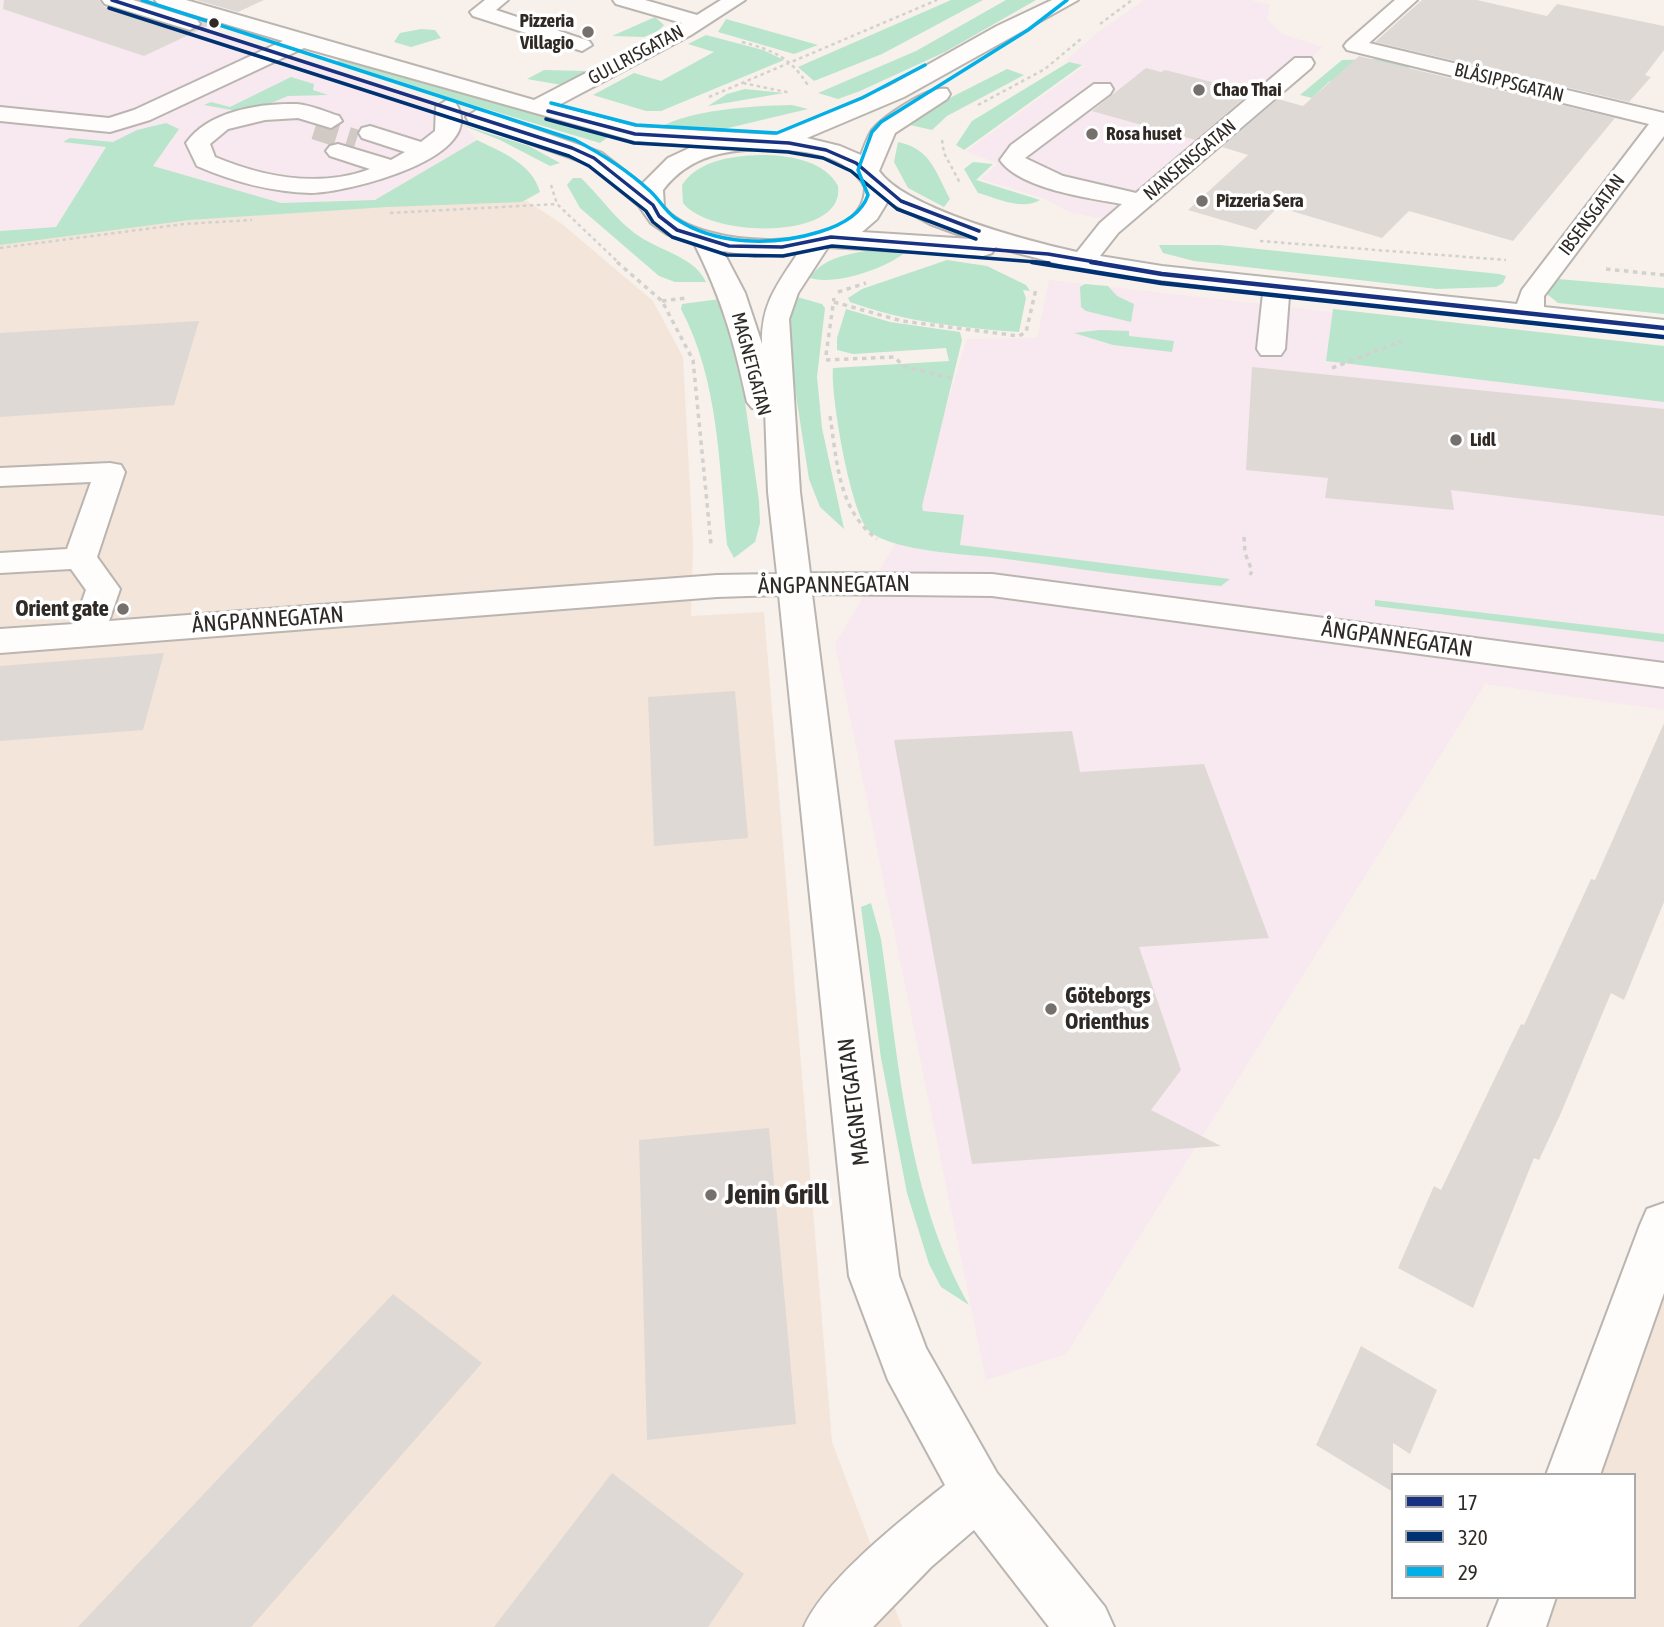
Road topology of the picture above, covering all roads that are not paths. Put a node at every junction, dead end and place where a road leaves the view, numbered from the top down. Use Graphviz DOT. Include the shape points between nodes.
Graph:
graph roads {
  1 [pos="112,0"];
  2 [pos="165,0"];
  3 [pos="499,0"];
  4 [pos="623,0"];
  5 [pos="735,0"];
  6 [pos="1068,0"];
  7 [pos="1081,0"];
  8 [pos="1407,0"];
  9 [pos="697,21"];
  10 [pos="303,40"];
  11 [pos="582,45"];
  12 [pos="278,51"];
  13 [pos="1303,63"];
  14 [pos="1102,89"];
  15 [pos="158,107"];
  16 [pos="447,107"];
  17 [pos="536,108"];
  18 [pos="265,113"];
  19 [pos="0,114"];
  20 [pos="1664,120"];
  21 [pos="220,124"];
  22 [pos="323,125"];
  23 [pos="288,136"];
  24 [pos="769,142"];
  25 [pos="408,160"];
  26 [pos="871,176"];
  27 [pos="1140,201"];
  28 [pos="653,205"];
  29 [pos="825,239"];
  30 [pos="705,241"];
  31 [pos="1048,254"];
  32 [pos="1082,262"];
  33 [pos="1277,286"];
  34 [pos="1530,314"];
  35 [pos="1664,328"];
  36 [pos="1271,349"];
  37 [pos="0,477"];
  38 [pos="784,492"];
  39 [pos="80,558"];
  40 [pos="0,563"];
  41 [pos="795,585"];
  42 [pos="87,634"];
  43 [pos="0,641"];
  44 [pos="1664,675"];
  45 [pos="1664,1225"];
  46 [pos="1574,1473"];
  47 [pos="978,1492"];
  48 [pos="1527,1599"];
  49 [pos="833,1627"];
  50 [pos="1086,1627"];
  51 [pos="1517,1627"];
  1 -- 12 [label="street"];
  2 -- 10 [label="street"];
  3 -- 11 [label="street" via="480,12"];
  4 -- 9 [label="street"];
  5 -- 9 [label="street, GULLRISGATAN"];
  6 -- 24 [label="street" via="1004,30 896,92"];
  7 -- 26 [label="street" via="1033,37 887,128 880,136"];
  8 -- 20 [label="street, BLÅSIPPSGATAN" via="1354,46"];
  9 -- 17 [label="street, GULLRISGATAN"];
  10 -- 12 [label="street"];
  10 -- 17 [label="street"];
  12 -- 15 [label="street"];
  12 -- 16 [label="street"];
  13 -- 27 [label="street, NANSENSGATAN"];
  14 -- 27 [label="street" via="1019,150 1012,160 1049,178"];
  15 -- 19 [label="street" via="110,125"];
  15 -- 21 [label="street"];
  16 -- 25 [label="street" via="446,135"];
  16 -- 28 [label="street" via="594,158"];
  17 -- 24 [label="street" via="635,134"];
  18 -- 21 [label="street"];
  18 -- 22 [label="street" via="299,111"];
  18 -- 23 [label="street" via="267,130"];
  20 -- 34 [label="street, IBSENSGATAN" via="1531,296"];
  21 -- 25 [label="street" via="198,143 205,161 232,174 276,184 355,182"];
  24 -- 26 [label="street" via="835,152"];
  24 -- 28 [label="street" via="711,149 674,164 653,187"];
  25 -- 25 [label="street" via="354,142"];
  26 -- 29 [label="street" via="877,198 868,214"];
  26 -- 31 [label="street" via="901,201"];
  27 -- 32 [label="street, NANSENSGATAN" via="1097,240"];
  28 -- 30 [label="street" via="670,226"];
  29 -- 30 [label="street" via="755,248"];
  29 -- 31 [label="street"];
  29 -- 38 [label="street, MAGNETGATAN" via="785,293 775,319"];
  30 -- 38 [label="street, MAGNETGATAN" via="746,333"];
  31 -- 32 [label="street"];
  32 -- 33 [label="street"];
  33 -- 34 [label="street"];
  33 -- 36 [label="street"];
  34 -- 35 [label="street"];
  37 -- 39 [label="street" via="110,472"];
  38 -- 41 [label="street, MAGNETGATAN"];
  39 -- 40 [label="street"];
  39 -- 42 [label="street" via="103,589"];
  41 -- 42 [label="street, ÅNGPANNEGATAN" via="717,586"];
  41 -- 44 [label="street, ÅNGPANNEGATAN" via="992,585"];
  41 -- 47 [label="street, MAGNETGATAN" via="874,1276 906,1362"];
  42 -- 43 [label="street, ÅNGPANNEGATAN"];
  45 -- 46 [label="street"];
  47 -- 49 [label="street" via="911,1547"];
  47 -- 50 [label="street, MAGNETGATAN"];
  48 -- 51 [label="street"];
}
